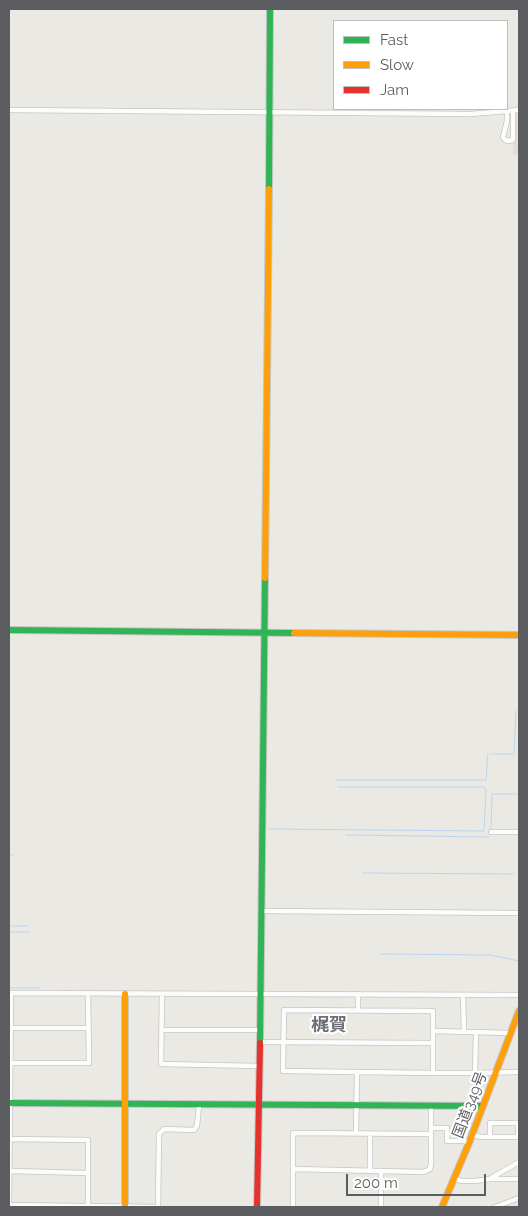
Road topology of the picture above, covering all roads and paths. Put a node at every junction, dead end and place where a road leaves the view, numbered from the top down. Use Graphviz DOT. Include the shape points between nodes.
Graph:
graph roads {
  1 [pos="270,9"];
  2 [pos="9,110"];
  3 [pos="519,110"];
  4 [pos="513,111"];
  5 [pos="508,112"];
  6 [pos="269,113"];
  7 [pos="9,630"];
  8 [pos="264,633"];
  9 [pos="519,635"];
  10 [pos="491,832"];
  11 [pos="519,832"];
  12 [pos="262,911"];
  13 [pos="519,913"];
  14 [pos="10,993"];
  15 [pos="88,994"];
  16 [pos="125,994"];
  17 [pos="162,994"];
  18 [pos="358,994"];
  19 [pos="262,995"];
  20 [pos="463,995"];
  21 [pos="519,995"];
  22 [pos="358,1010"];
  23 [pos="519,1011"];
  24 [pos="10,1028"];
  25 [pos="89,1028"];
  26 [pos="162,1030"];
  27 [pos="260,1030"];
  28 [pos="433,1031"];
  29 [pos="464,1032"];
  30 [pos="476,1032"];
  31 [pos="510,1033"];
  32 [pos="260,1042"];
  33 [pos="283,1042"];
  34 [pos="433,1044"];
  35 [pos="9,1063"];
  36 [pos="259,1066"];
  37 [pos="357,1072"];
  38 [pos="496,1072"];
  39 [pos="519,1072"];
  40 [pos="433,1073"];
  41 [pos="476,1073"];
  42 [pos="9,1103"];
  43 [pos="124,1104"];
  44 [pos="198,1105"];
  45 [pos="258,1106"];
  46 [pos="483,1106"];
  47 [pos="356,1107"];
  48 [pos="431,1107"];
  49 [pos="431,1128"];
  50 [pos="356,1133"];
  51 [pos="370,1134"];
  52 [pos="431,1134"];
  53 [pos="472,1135"];
  54 [pos="490,1136"];
  55 [pos="519,1137"];
  56 [pos="9,1139"];
  57 [pos="469,1143"];
  58 [pos="519,1162"];
  59 [pos="293,1169"];
  60 [pos="9,1171"];
  61 [pos="370,1171"];
  62 [pos="381,1171"];
  63 [pos="88,1173"];
  64 [pos="454,1178"];
  65 [pos="490,1179"];
  66 [pos="519,1179"];
  67 [pos="519,1198"];
  68 [pos="9,1206"];
  69 [pos="60,1207"];
  70 [pos="88,1207"];
  71 [pos="125,1207"];
  72 [pos="158,1207"];
  73 [pos="257,1207"];
  74 [pos="293,1207"];
  75 [pos="380,1207"];
  76 [pos="442,1207"];
  77 [pos="495,1207"];
  1 -- 6 [label="main road"];
  2 -- 6 [label="street"];
  3 -- 4 [label="street"];
  4 -- 5 [label="street"];
  4 -- 5 [label="street" via="513,137 509,141 504,137"];
  5 -- 6 [label="street"];
  6 -- 8 [label="main road"];
  7 -- 8 [label="main road"];
  8 -- 9 [label="main road"];
  8 -- 12 [label="main road"];
  10 -- 11 [label="street"];
  12 -- 13 [label="street"];
  12 -- 19 [label="main road"];
  14 -- 15 [label="street"];
  14 -- 24 [label="street"];
  15 -- 16 [label="street"];
  15 -- 25 [label="street"];
  16 -- 17 [label="street"];
  16 -- 43 [label="main road"];
  17 -- 19 [label="street"];
  17 -- 26 [label="street"];
  18 -- 19 [label="street"];
  18 -- 20 [label="street"];
  18 -- 22 [label="street"];
  19 -- 27 [label="main road"];
  20 -- 21 [label="street"];
  20 -- 29 [label="street"];
  22 -- 28 [label="street" via="433,1011"];
  22 -- 33 [label="street" via="284,1010"];
  23 -- 31 [label="main road, 国道349号"];
  24 -- 25 [label="street"];
  24 -- 35 [label="street"];
  25 -- 35 [label="street" via="89,1063"];
  26 -- 27 [label="street"];
  26 -- 36 [label="street" via="161,1064"];
  27 -- 32 [label="main road"];
  28 -- 29 [label="street"];
  28 -- 34 [label="street"];
  29 -- 30 [label="street"];
  30 -- 31 [label="street"];
  30 -- 41 [label="street"];
  31 -- 38 [label="main road, 国道349号"];
  32 -- 33 [label="street"];
  32 -- 36 [label="main road"];
  33 -- 34 [label="street"];
  33 -- 37 [label="street" via="283,1071"];
  34 -- 40 [label="street"];
  35 -- 42 [label="street"];
  36 -- 45 [label="main road"];
  37 -- 40 [label="street"];
  37 -- 47 [label="street"];
  38 -- 39 [label="street"];
  38 -- 41 [label="street"];
  38 -- 46 [label="main road, 国道349号"];
  40 -- 41 [label="street"];
  42 -- 43 [label="main road"];
  42 -- 56 [label="street"];
  43 -- 44 [label="main road"];
  43 -- 71 [label="main road"];
  44 -- 45 [label="main road"];
  44 -- 72 [label="street" via="194,1130 164,1130 159,1134"];
  45 -- 47 [label="main road"];
  45 -- 73 [label="main road"];
  46 -- 48 [label="main road"];
  46 -- 53 [label="main road, 国道349号"];
  47 -- 48 [label="main road"];
  47 -- 50 [label="street"];
  48 -- 49 [label="street"];
  49 -- 52 [label="street"];
  49 -- 57 [label="street" via="447,1128 447,1141"];
  50 -- 51 [label="street"];
  50 -- 59 [label="street" via="293,1132"];
  51 -- 52 [label="street"];
  51 -- 61 [label="street"];
  52 -- 62 [label="street" via="430,1169"];
  53 -- 54 [label="street"];
  53 -- 57 [label="main road, 国道349号"];
  54 -- 55 [label="street"];
  54 -- 55 [label="street" via="490,1123 518,1123"];
  56 -- 60 [label="street"];
  56 -- 63 [label="street" via="88,1140"];
  57 -- 64 [label="main road, 国道349号"];
  58 -- 65 [label="street"];
  59 -- 61 [label="street"];
  59 -- 74 [label="street"];
  60 -- 63 [label="street"];
  60 -- 68 [label="street"];
  61 -- 62 [label="street"];
  62 -- 75 [label="street"];
  63 -- 70 [label="street"];
  64 -- 65 [label="street" via="461,1181"];
  64 -- 76 [label="main road, 国道349号"];
  65 -- 66 [label="street"];
  67 -- 77 [label="street"];
  68 -- 69 [label="street"];
  69 -- 70 [label="street"];
  70 -- 71 [label="street"];
  71 -- 72 [label="street"];
}
